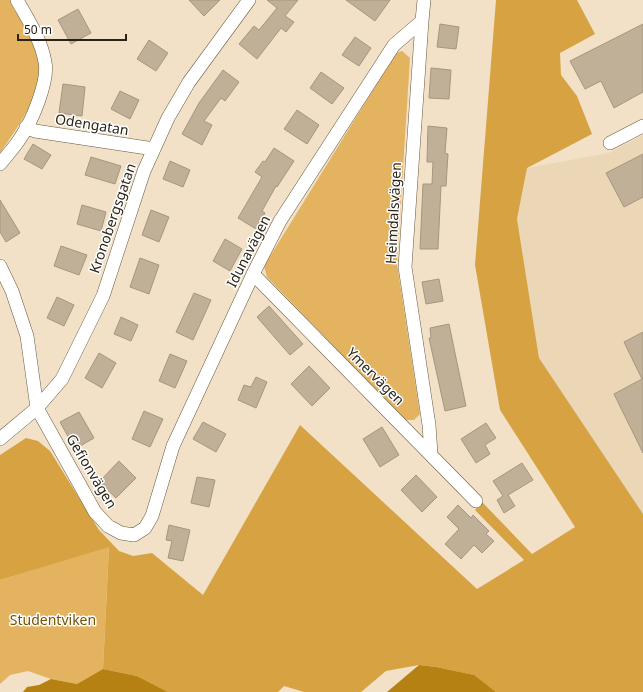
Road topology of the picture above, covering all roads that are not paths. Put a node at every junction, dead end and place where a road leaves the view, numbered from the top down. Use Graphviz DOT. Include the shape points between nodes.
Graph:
graph roads {
  1 [pos="18,0"];
  2 [pos="249,0"];
  3 [pos="424,0"];
  4 [pos="422,21"];
  5 [pos="643,126"];
  6 [pos="26,127"];
  7 [pos="610,143"];
  8 [pos="154,149"];
  9 [pos="0,164"];
  10 [pos="0,266"];
  11 [pos="253,274"];
  12 [pos="37,408"];
  13 [pos="0,438"];
  14 [pos="430,454"];
  15 [pos="476,501"];
  16 [pos="134,535"];
  1 -- 6 [label="street" via="39,41 46,63 44,84"];
  2 -- 8 [label="street, Kronobergsgatan" via="189,82"];
  3 -- 4 [label="street"];
  4 -- 11 [label="street, Idunavägen" via="394,46 280,221"];
  4 -- 14 [label="street, Heimdalsvägen" via="405,267 429,425"];
  5 -- 7 [label="street"];
  6 -- 8 [label="street, Odengatan" via="34,131"];
  6 -- 9 [label="street"];
  8 -- 12 [label="street, Kronobergsgatan" via="144,171 103,296 62,379"];
  10 -- 12 [label="street" via="12,291 27,336"];
  11 -- 14 [label="street, Ymervägen"];
  11 -- 16 [label="street, Idunavägen" via="173,446 152,516 145,528"];
  12 -- 13 [label="street, Kronobergsgatan"];
  12 -- 16 [label="street, Gefionvägen" via="95,512 108,526 121,534"];
  14 -- 15 [label="street, Ymervägen"];
}
